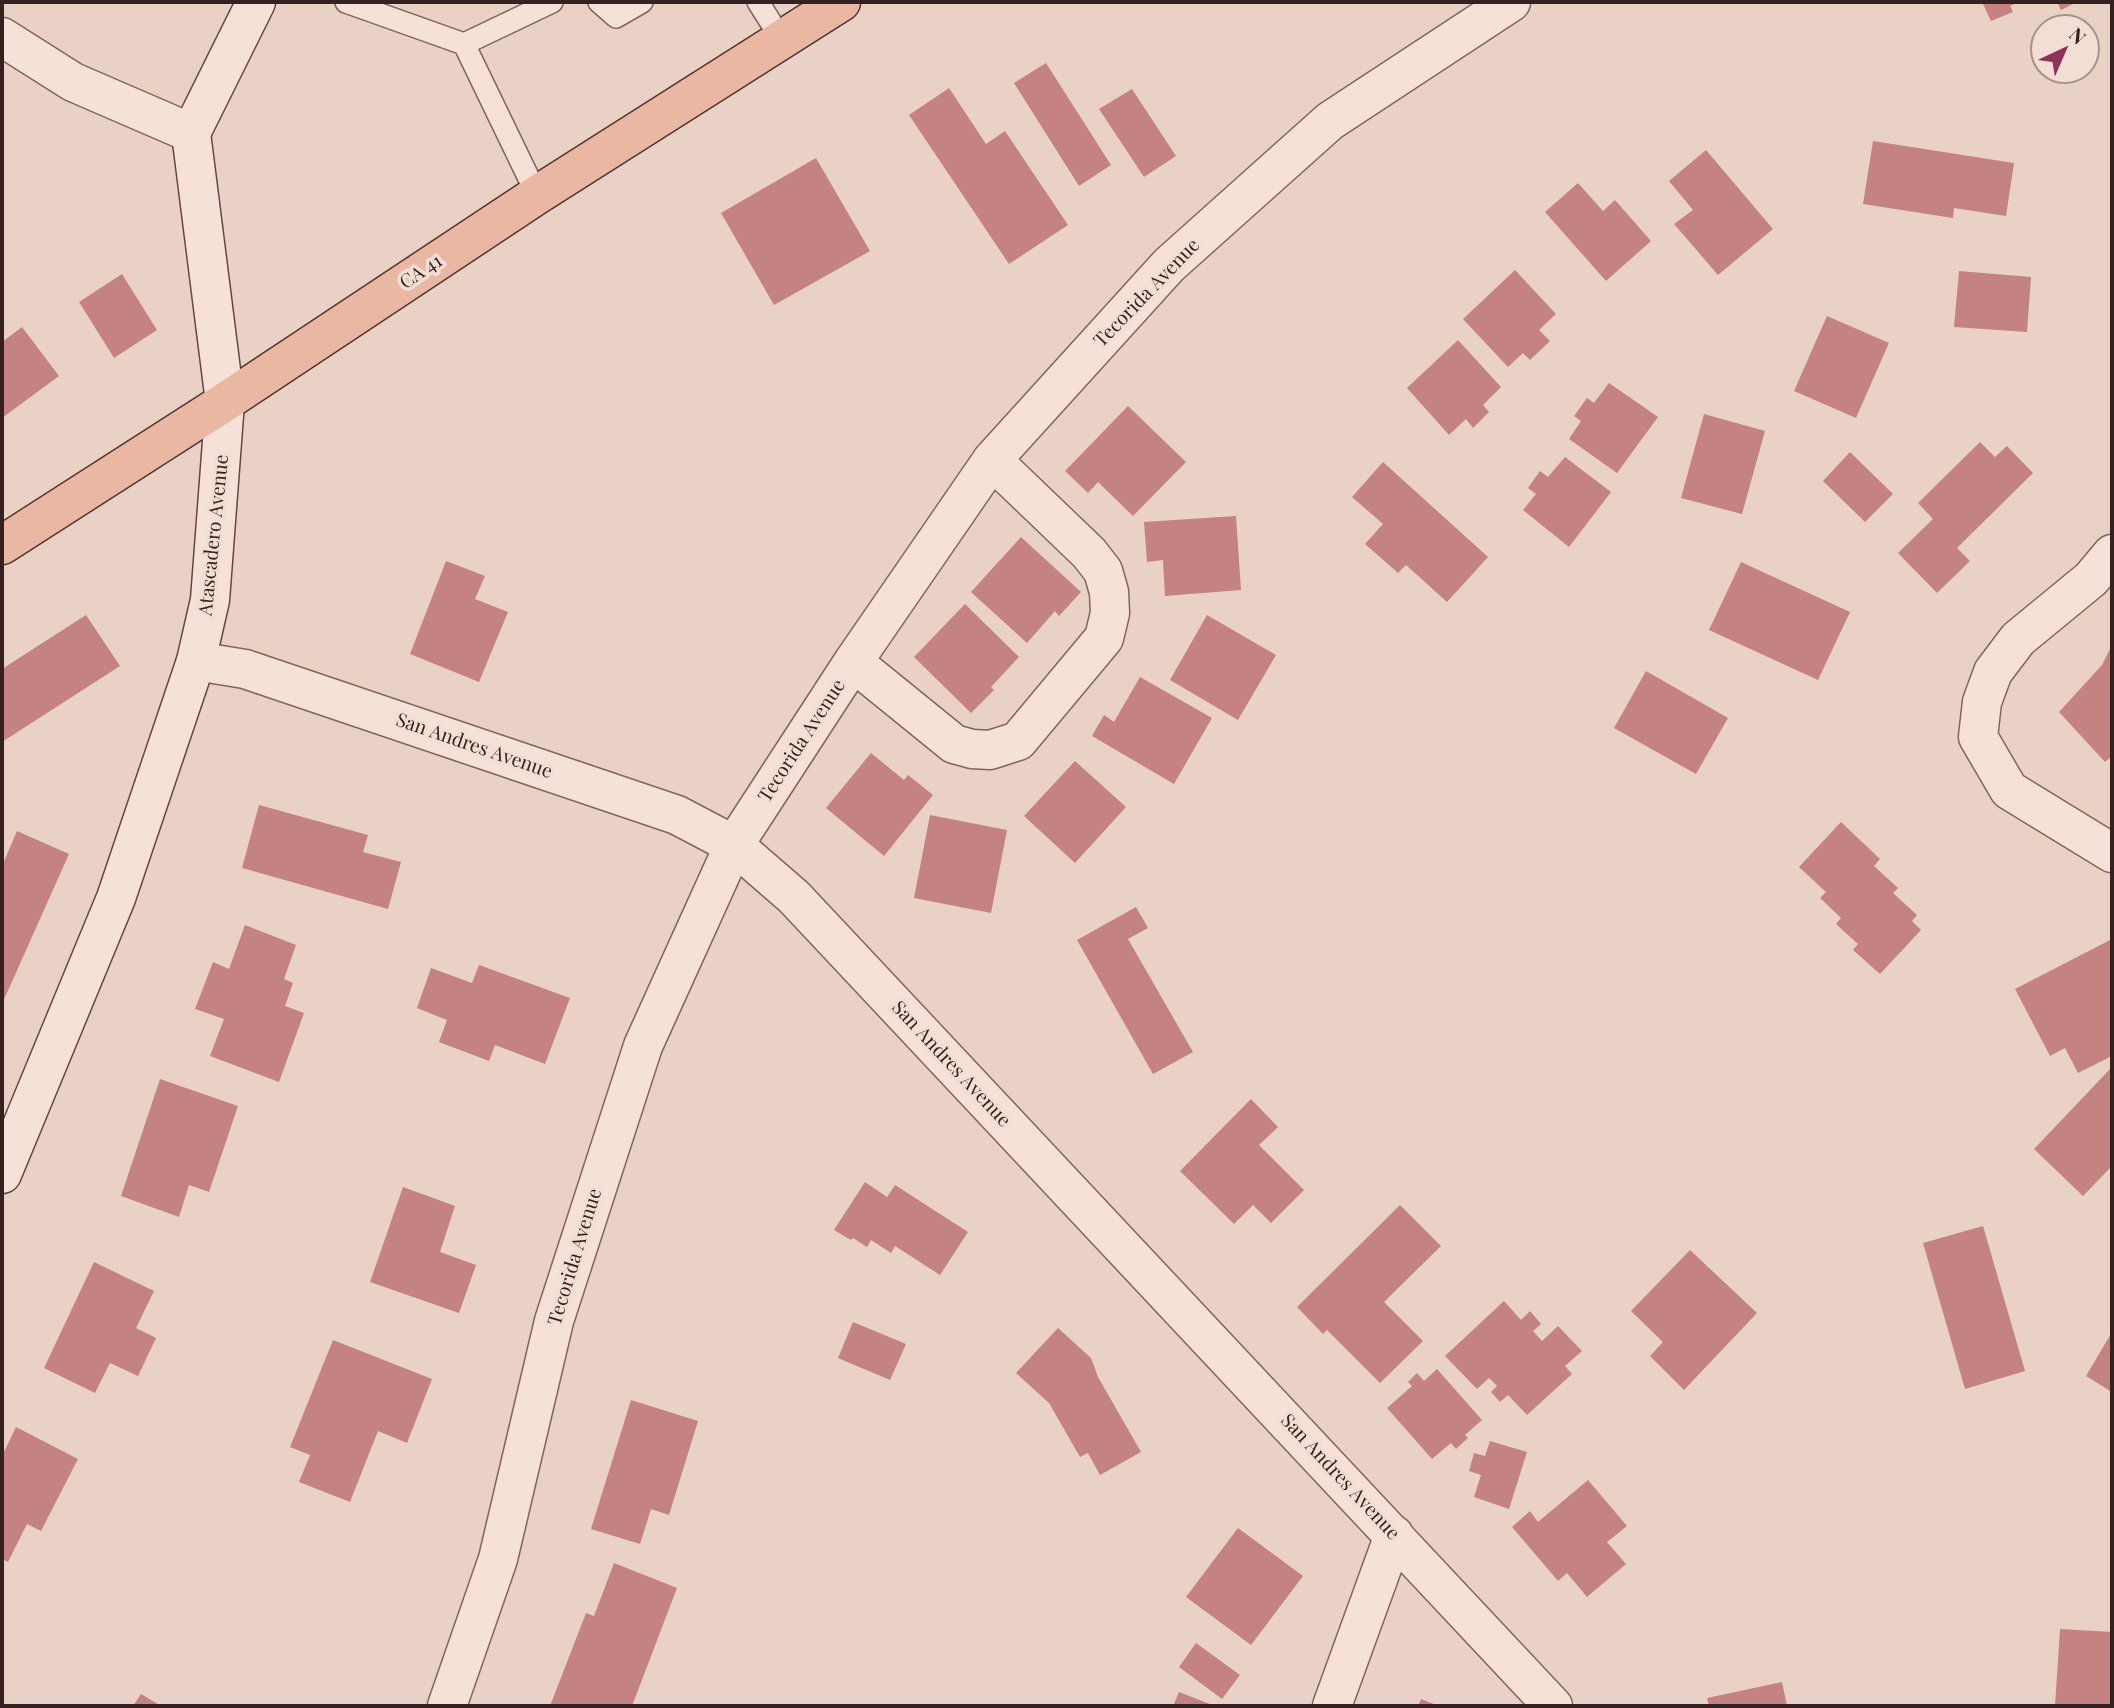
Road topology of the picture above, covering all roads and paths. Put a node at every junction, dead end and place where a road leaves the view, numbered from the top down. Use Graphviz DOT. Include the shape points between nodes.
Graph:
graph roads {
  1 [pos="256,2"];
  2 [pos="346,2"];
  3 [pos="552,2"];
  4 [pos="599,2"];
  5 [pos="642,2"];
  6 [pos="758,2"];
  7 [pos="841,2"];
  8 [pos="1511,2"];
  9 [pos="2,37"];
  10 [pos="782,40"];
  11 [pos="464,44"];
  12 [pos="191,133"];
  13 [pos="537,195"];
  14 [pos="225,401"];
  15 [pos="992,460"];
  16 [pos="2,545"];
  17 [pos="2112,554"];
  18 [pos="196,661"];
  19 [pos="853,662"];
  20 [pos="734,845"];
  21 [pos="2112,853"];
  22 [pos="2,1174"];
  23 [pos="1394,1535"];
  24 [pos="447,1706"];
  25 [pos="1332,1706"];
  26 [pos="1553,1706"];
  1 -- 12 [label="street"];
  2 -- 11 [label="lane"];
  3 -- 11 [label="lane"];
  4 -- 5 [label="lane" via="616,17"];
  6 -- 10 [label="lane"];
  7 -- 10 [label="main road, CA 41 / CA 41"];
  8 -- 15 [label="street, Tecorida Avenue" via="1320,130 1169,265"];
  9 -- 12 [label="street" via="73,82"];
  10 -- 13 [label="main road, CA 41 / CA 41"];
  11 -- 13 [label="lane"];
  12 -- 14 [label="street, Atascadero Avenue"];
  13 -- 14 [label="main road, CA 41 / CA 41"];
  14 -- 16 [label="main road, CA 41 / CA 41"];
  14 -- 18 [label="street, Atascadero Avenue" via="210,600"];
  15 -- 19 [label="street, Tecorida Avenue"];
  15 -- 19 [label="street" via="1103,571 1110,613 1104,638 1017,741 990,750 954,744"];
  17 -- 21 [label="street" via="2091,579 2018,639 1993,672 1982,702 1978,737 2009,790"];
  18 -- 20 [label="street, San Andres Avenue" via="245,669 677,815"];
  18 -- 22 [label="street, Atascadero Avenue" via="116,898"];
  19 -- 20 [label="street, Tecorida Avenue"];
  20 -- 23 [label="street, San Andres Avenue" via="794,897"];
  20 -- 24 [label="street, Tecorida Avenue" via="643,1046 554,1321 498,1559"];
  23 -- 25 [label="street"];
  23 -- 26 [label="street, San Andres Avenue"];
}
